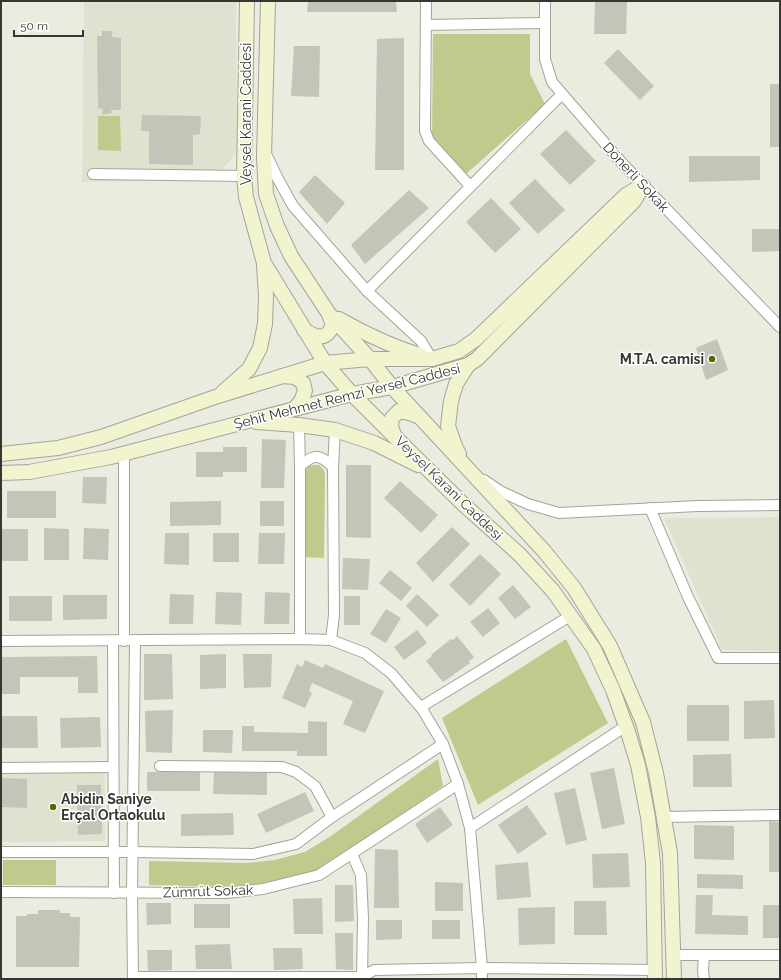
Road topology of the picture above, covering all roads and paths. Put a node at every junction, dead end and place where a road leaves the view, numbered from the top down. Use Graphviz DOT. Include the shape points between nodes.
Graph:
graph roads {
  1 [pos="247,1"];
  2 [pos="268,1"];
  3 [pos="426,1"];
  4 [pos="545,1"];
  5 [pos="545,23"];
  6 [pos="426,25"];
  7 [pos="562,94"];
  8 [pos="264,150"];
  9 [pos="93,174"];
  10 [pos="244,176"];
  11 [pos="470,186"];
  12 [pos="643,186"];
  13 [pos="264,264"];
  14 [pos="367,291"];
  15 [pos="330,314"];
  16 [pos="780,327"];
  17 [pos="304,330"];
  18 [pos="370,359"];
  19 [pos="432,359"];
  20 [pos="324,363"];
  21 [pos="468,365"];
  22 [pos="282,376"];
  23 [pos="392,387"];
  24 [pos="352,394"];
  25 [pos="218,396"];
  26 [pos="295,408"];
  27 [pos="420,417"];
  28 [pos="246,422"];
  29 [pos="299,425"];
  30 [pos="335,430"];
  31 [pos="394,437"];
  32 [pos="124,453"];
  33 [pos="1,454"];
  34 [pos="300,466"];
  35 [pos="333,467"];
  36 [pos="466,467"];
  37 [pos="1,472"];
  38 [pos="430,472"];
  39 [pos="780,505"];
  40 [pos="650,508"];
  41 [pos="570,616"];
  42 [pos="300,639"];
  43 [pos="331,640"];
  44 [pos="1,641"];
  45 [pos="113,641"];
  46 [pos="124,641"];
  47 [pos="135,641"];
  48 [pos="780,658"];
  49 [pos="421,707"];
  50 [pos="626,726"];
  51 [pos="443,744"];
  52 [pos="160,766"];
  53 [pos="113,767"];
  54 [pos="1,768"];
  55 [pos="458,784"];
  56 [pos="780,815"];
  57 [pos="663,816"];
  58 [pos="332,818"];
  59 [pos="470,828"];
  60 [pos="1,852"];
  61 [pos="132,852"];
  62 [pos="114,853"];
  63 [pos="352,854"];
  64 [pos="1,892"];
  65 [pos="114,893"];
  66 [pos="132,893"];
  67 [pos="673,955"];
  68 [pos="704,955"];
  69 [pos="780,955"];
  70 [pos="482,968"];
  71 [pos="655,974"];
  72 [pos="133,978"];
  73 [pos="247,978"];
  74 [pos="362,978"];
  75 [pos="482,979"];
  76 [pos="674,979"];
  77 [pos="704,979"];
  1 -- 10 [label="main road, Veysel Karani Caddesi"];
  2 -- 8 [label="main road, Veysel Karani Caddesi"];
  3 -- 6 [label="street"];
  4 -- 5 [label="street, Dönerli Sokak"];
  5 -- 6 [label="street"];
  5 -- 7 [label="street, Dönerli Sokak" via="545,59 552,82"];
  6 -- 11 [label="street" via="425,131 429,141"];
  7 -- 11 [label="street"];
  7 -- 12 [label="street, Dönerli Sokak"];
  8 -- 14 [label="street" via="293,206"];
  8 -- 15 [label="main road, Veysel Karani Caddesi" via="266,194 277,226 291,256"];
  9 -- 10 [label="street"];
  10 -- 13 [label="main road, Veysel Karani Caddesi" via="246,197"];
  11 -- 14 [label="street"];
  12 -- 16 [label="street, Dönerli Sokak"];
  12 -- 19 [label="main road, Şehit Mehmet Remzi Yersel Caddesi" via="626,195 476,340 459,351"];
  12 -- 21 [label="main road, Şehit Mehmet Remzi Yersel Caddesi" via="634,201 477,359"];
  13 -- 17 [label="main road, Veysel Karani Caddesi"];
  13 -- 25 [label="main road" via="265,324 260,348 249,369"];
  14 -- 19 [label="street" via="421,341"];
  15 -- 17 [label="main road" via="333,326 329,333 322,337 313,336"];
  15 -- 18 [label="main road, Veysel Karani Caddesi"];
  15 -- 19 [label="main road" via="407,352"];
  17 -- 20 [label="main road, Veysel Karani Caddesi"];
  18 -- 19 [label="main road, Şehit Mehmet Remzi Yersel Caddesi"];
  18 -- 20 [label="main road, Şehit Mehmet Remzi Yersel Caddesi"];
  18 -- 23 [label="main road, Veysel Karani Caddesi"];
  20 -- 22 [label="main road, Şehit Mehmet Remzi Yersel Caddesi"];
  20 -- 24 [label="main road, Veysel Karani Caddesi"];
  21 -- 23 [label="main road, Şehit Mehmet Remzi Yersel Caddesi"];
  21 -- 36 [label="main road" via="456,384 448,426"];
  22 -- 25 [label="main road, Şehit Mehmet Remzi Yersel Caddesi"];
  22 -- 26 [label="main road" via="295,377 302,383 305,391"];
  23 -- 24 [label="main road, Şehit Mehmet Remzi Yersel Caddesi"];
  23 -- 27 [label="main road, Veysel Karani Caddesi"];
  24 -- 26 [label="main road, Şehit Mehmet Remzi Yersel Caddesi"];
  24 -- 31 [label="main road, Veysel Karani Caddesi"];
  25 -- 33 [label="main road, Şehit Mehmet Remzi Yersel Caddesi" via="102,437 58,448"];
  26 -- 28 [label="main road, Şehit Mehmet Remzi Yersel Caddesi"];
  27 -- 31 [label="main road" via="400,412 392,418"];
  27 -- 36 [label="main road, Veysel Karani Caddesi"];
  28 -- 29 [label="main road"];
  28 -- 32 [label="main road, Şehit Mehmet Remzi Yersel Caddesi"];
  29 -- 30 [label="main road"];
  29 -- 34 [label="street"];
  30 -- 35 [label="street"];
  30 -- 38 [label="main road" via="374,443"];
  31 -- 38 [label="main road, Veysel Karani Caddesi"];
  32 -- 37 [label="main road, Şehit Mehmet Remzi Yersel Caddesi" via="29,472"];
  32 -- 46 [label="street"];
  34 -- 35 [label="street" via="309,458 316,457"];
  34 -- 42 [label="street"];
  35 -- 43 [label="street" via="334,616"];
  36 -- 40 [label="street" via="500,491 528,504 559,513"];
  36 -- 57 [label="main road, Veysel Karani Caddesi" via="566,577 610,646 643,722 656,773"];
  38 -- 41 [label="main road, Veysel Karani Caddesi" via="519,554 553,591"];
  39 -- 40 [label="street"];
  40 -- 48 [label="street" via="688,597 718,658"];
  41 -- 49 [label="street"];
  41 -- 50 [label="main road, Veysel Karani Caddesi" via="594,649"];
  42 -- 43 [label="street"];
  42 -- 47 [label="street"];
  43 -- 49 [label="street" via="365,653 391,673"];
  44 -- 45 [label="street"];
  45 -- 46 [label="street"];
  45 -- 53 [label="street"];
  46 -- 47 [label="street"];
  47 -- 61 [label="street"];
  49 -- 51 [label="street"];
  50 -- 59 [label="street"];
  50 -- 71 [label="main road, Veysel Karani Caddesi" via="638,765 648,817 653,863"];
  51 -- 55 [label="street"];
  51 -- 58 [label="street"];
  52 -- 58 [label="street" via="282,767 296,772 315,786"];
  53 -- 54 [label="street"];
  53 -- 62 [label="street"];
  55 -- 59 [label="street"];
  55 -- 63 [label="street, Zümrüt Sokak"];
  56 -- 57 [label="street"];
  57 -- 67 [label="main road, Veysel Karani Caddesi" via="670,853"];
  58 -- 61 [label="street" via="296,844 253,854"];
  59 -- 70 [label="street"];
  60 -- 62 [label="street"];
  61 -- 62 [label="street"];
  61 -- 66 [label="street"];
  62 -- 65 [label="street"];
  63 -- 66 [label="street, Zümrüt Sokak" via="319,875 264,889"];
  63 -- 74 [label="street" via="361,875"];
  64 -- 65 [label="street, Zümrüt Sokak"];
  65 -- 66 [label="street, Zümrüt Sokak"];
  66 -- 72 [label="street"];
  67 -- 68 [label="street"];
  67 -- 76 [label="main road, Veysel Karani Caddesi"];
  68 -- 69 [label="street"];
  68 -- 77 [label="street"];
  70 -- 71 [label="street"];
  70 -- 74 [label="street" via="374,970"];
  70 -- 75 [label="street"];
  72 -- 73 [label="street"];
  73 -- 74 [label="street"];
}
